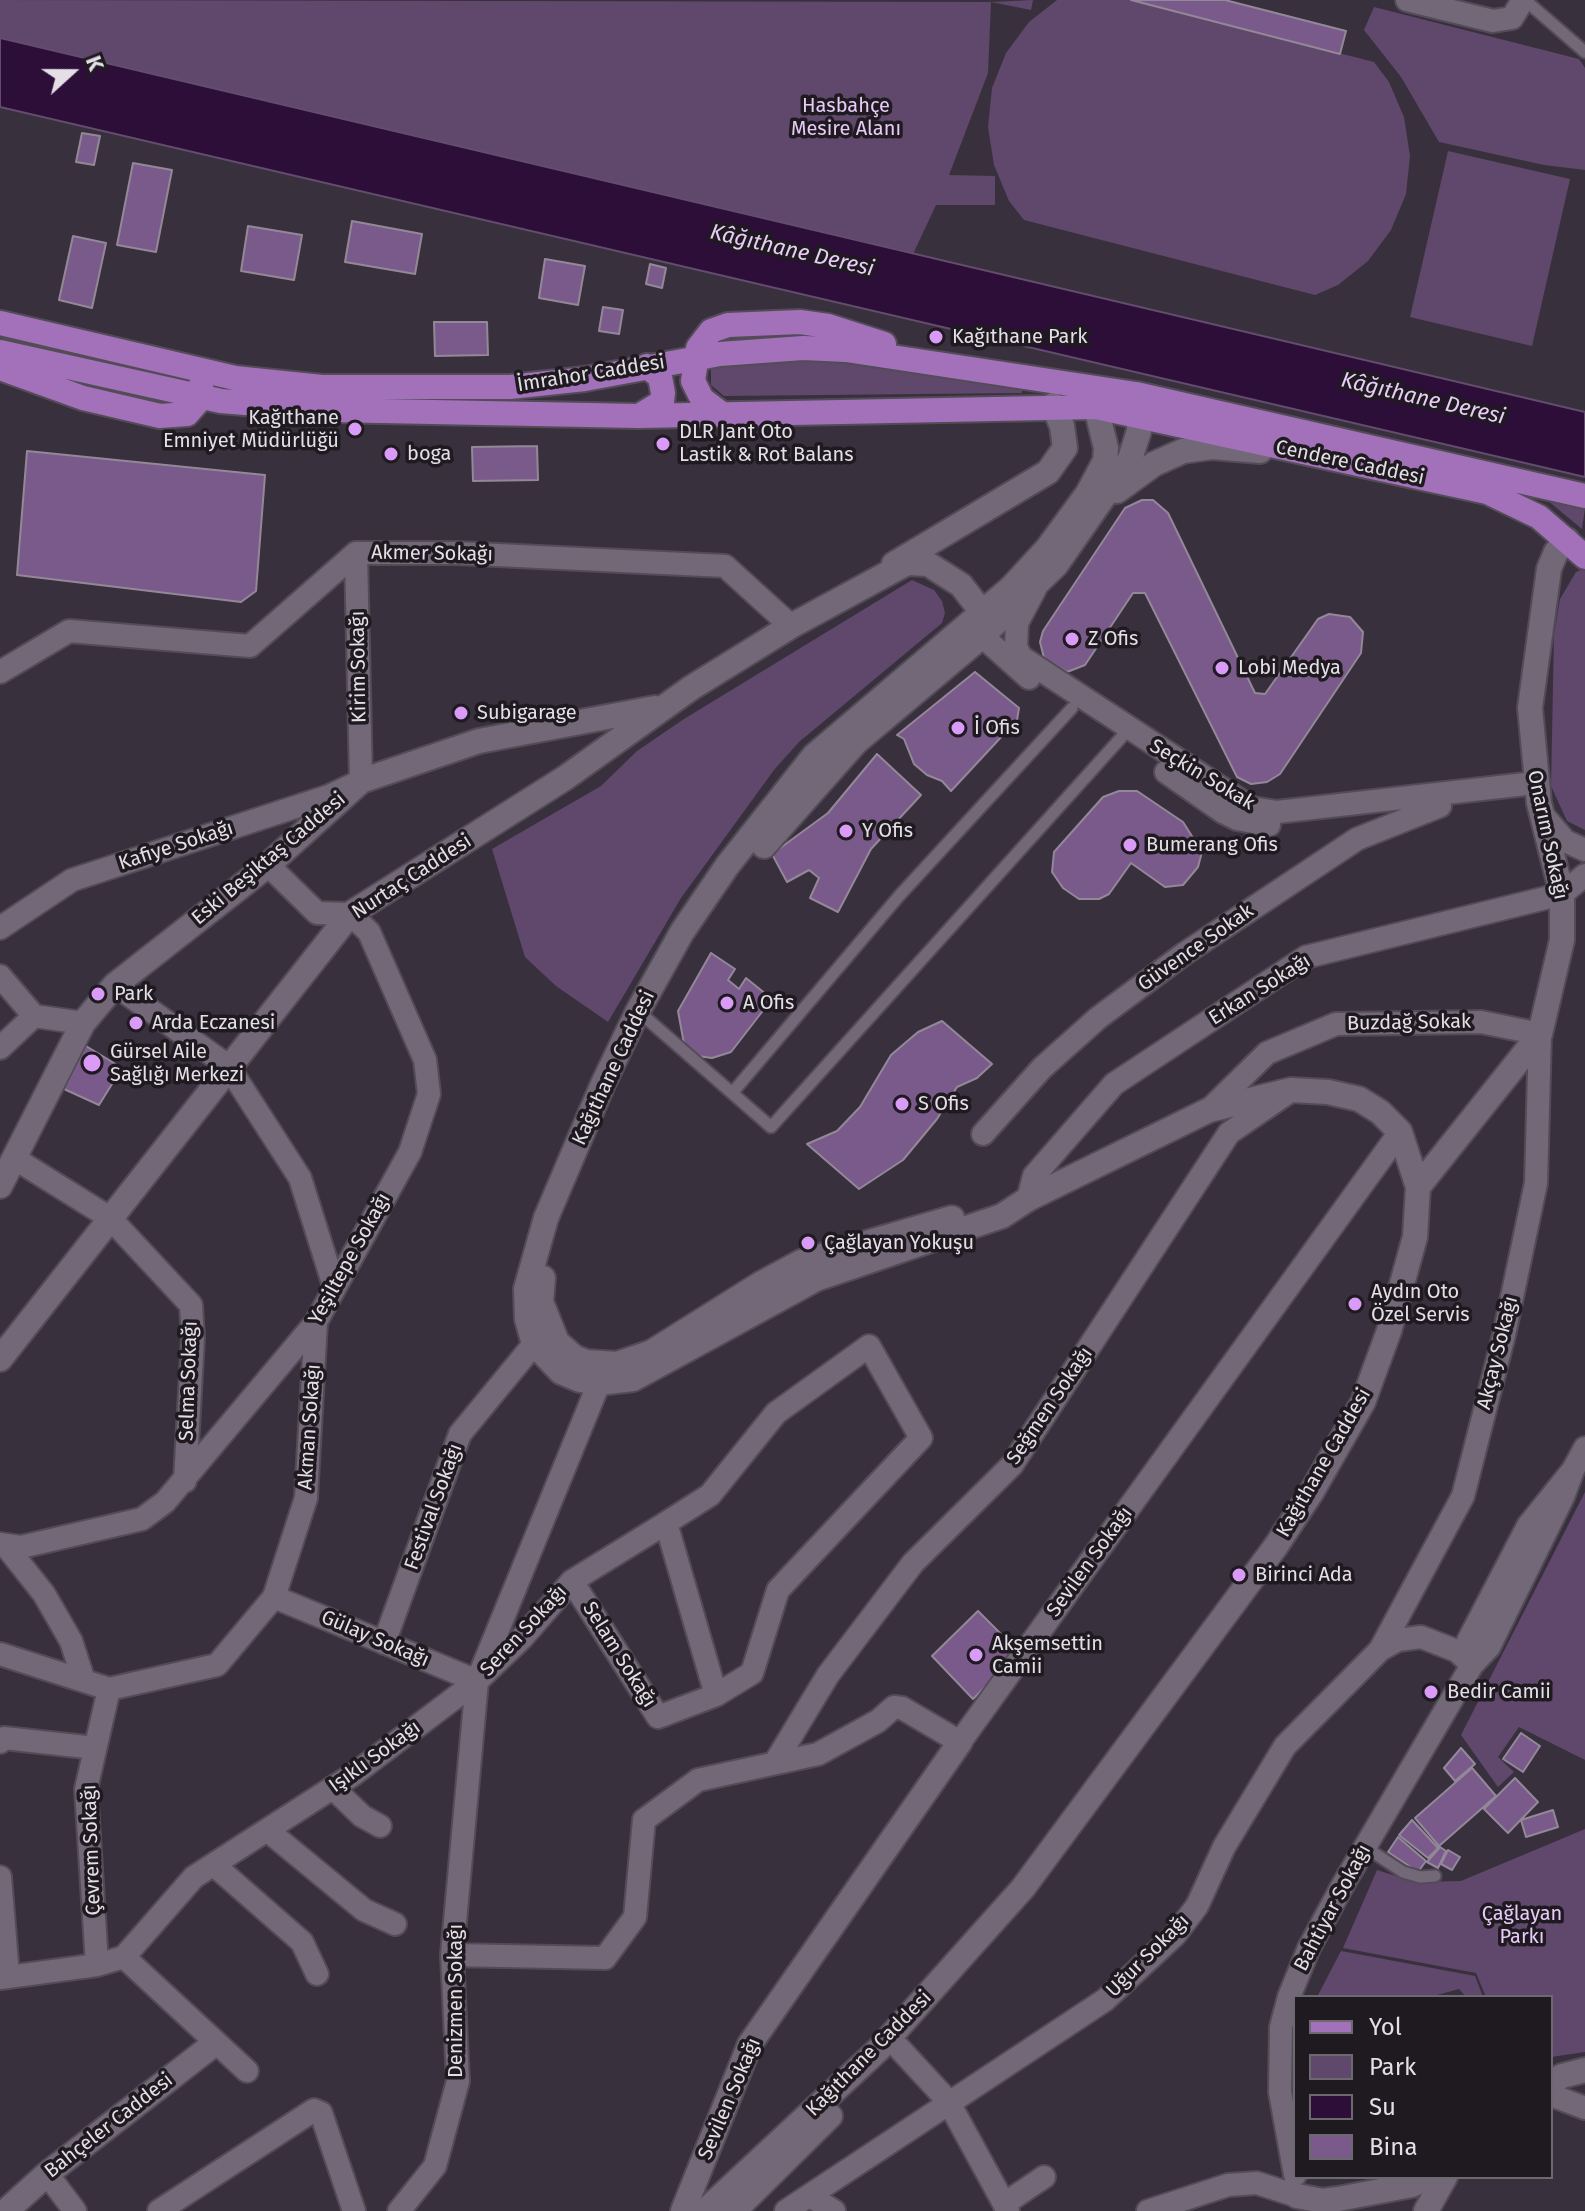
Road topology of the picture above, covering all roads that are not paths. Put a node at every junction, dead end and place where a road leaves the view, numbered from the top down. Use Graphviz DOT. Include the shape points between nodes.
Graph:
graph roads {
  1 [pos="1407,0"];
  2 [pos="1524,0"];
  3 [pos="1585,52"];
  4 [pos="0,323"];
  5 [pos="0,352"];
  6 [pos="695,357"];
  7 [pos="647,366"];
  8 [pos="0,368"];
  9 [pos="198,369"];
  10 [pos="202,397"];
  11 [pos="1138,404"];
  12 [pos="1053,405"];
  13 [pos="1096,407"];
  14 [pos="722,414"];
  15 [pos="638,416"];
  16 [pos="1279,448"];
  17 [pos="1585,496"];
  18 [pos="1098,509"];
  19 [pos="974,514"];
  20 [pos="1567,540"];
  21 [pos="356,553"];
  22 [pos="1585,557"];
  23 [pos="881,575"];
  24 [pos="1039,582"];
  25 [pos="961,585"];
  26 [pos="982,624"];
  27 [pos="791,626"];
  28 [pos="0,672"];
  29 [pos="661,707"];
  30 [pos="1072,708"];
  31 [pos="550,727"];
  32 [pos="1124,735"];
  33 [pos="588,761"];
  34 [pos="361,781"];
  35 [pos="1538,796"];
  36 [pos="1440,806"];
  37 [pos="1585,850"];
  38 [pos="268,865"];
  39 [pos="1585,875"];
  40 [pos="1562,894"];
  41 [pos="350,914"];
  42 [pos="0,928"];
  43 [pos="0,976"];
  44 [pos="115,985"];
  45 [pos="644,1015"];
  46 [pos="34,1016"];
  47 [pos="83,1023"];
  48 [pos="1540,1034"];
  49 [pos="0,1048"];
  50 [pos="228,1066"];
  51 [pos="1291,1090"];
  52 [pos="733,1092"];
  53 [pos="1209,1110"];
  54 [pos="1400,1132"];
  55 [pos="983,1134"];
  56 [pos="17,1160"];
  57 [pos="0,1186"];
  58 [pos="1418,1187"];
  59 [pos="1028,1199"];
  60 [pos="110,1218"];
  61 [pos="334,1286"];
  62 [pos="316,1322"];
  63 [pos="542,1337"];
  64 [pos="1,1356"];
  65 [pos="601,1373"];
  66 [pos="1585,1448"];
  67 [pos="185,1481"];
  68 [pos="666,1523"];
  69 [pos="3,1545"];
  70 [pos="572,1581"];
  71 [pos="274,1597"];
  72 [pos="384,1643"];
  73 [pos="1380,1650"];
  74 [pos="0,1654"];
  75 [pos="1472,1665"];
  76 [pos="84,1681"];
  77 [pos="477,1681"];
  78 [pos="109,1689"];
  79 [pos="716,1695"];
  80 [pos="0,1742"];
  81 [pos="960,1742"];
  82 [pos="95,1748"];
  83 [pos="776,1761"];
  84 [pos="333,1788"];
  85 [pos="380,1826"];
  86 [pos="267,1830"];
  87 [pos="1365,1847"];
  88 [pos="214,1865"];
  89 [pos="1435,1876"];
  90 [pos="0,1877"];
  91 [pos="395,1924"];
  92 [pos="452,1955"];
  93 [pos="124,1957"];
  94 [pos="97,1965"];
  95 [pos="317,1974"];
  96 [pos="4,1976"];
  97 [pos="214,2044"];
  98 [pos="889,2049"];
  99 [pos="1585,2070"];
  100 [pos="247,2071"];
  101 [pos="1553,2082"];
  102 [pos="1553,2096"];
  103 [pos="948,2101"];
  104 [pos="1585,2108"];
  105 [pos="47,2174"];
  106 [pos="1044,2177"];
  107 [pos="1293,2177"];
  108 [pos="1425,2179"];
  109 [pos="1444,2179"];
  110 [pos="1295,2190"];
  111 [pos="810,2196"];
  112 [pos="1006,2207"];
  113 [pos="6,2211"];
  114 [pos="75,2211"];
  115 [pos="159,2211"];
  116 [pos="354,2211"];
  117 [pos="399,2211"];
  118 [pos="683,2211"];
  119 [pos="705,2211"];
  120 [pos="734,2211"];
  121 [pos="786,2211"];
  122 [pos="834,2211"];
  123 [pos="1148,2211"];
  124 [pos="1320,2211"];
  125 [pos="1426,2211"];
  1 -- 2 [label="street" via="1493,21 1512,18"];
  2 -- 3 [label="lane"];
  4 -- 9 [label="main road, İmrahor Caddesi"];
  5 -- 10 [label="main road, İmrahor Caddesi"];
  6 -- 7 [label="main road, İmrahor Caddesi"];
  6 -- 11 [label="main road" via="711,331 728,325 800,322 828,326 935,362"];
  6 -- 14 [label="main road" via="695,390"];
  7 -- 9 [label="main road, İmrahor Caddesi" via="510,387 322,387"];
  7 -- 15 [label="main road" via="660,377 662,402"];
  8 -- 10 [label="main road" via="71,394 160,416 187,414"];
  9 -- 10 [label="main road"];
  10 -- 15 [label="main road, İmrahor Caddesi" via="397,414"];
  11 -- 13 [label="main road, Cendere Caddesi"];
  11 -- 16 [label="main road, Cendere Caddesi"];
  11 -- 17 [label="main road, Cendere Caddesi"];
  11 -- 18 [label="main road, Kağıthane Caddesi" via="1136,448"];
  12 -- 13 [label="main road, İmrahor Caddesi"];
  12 -- 14 [label="main road, İmrahor Caddesi"];
  12 -- 19 [label="main road" via="1065,439 1061,458 1048,472"];
  13 -- 26 [label="main road, Kağıthane Caddesi" via="1106,448 1099,473 1047,549"];
  14 -- 15 [label="main road, İmrahor Caddesi"];
  16 -- 18 [label="main road" via="1183,451 1140,473"];
  16 -- 20 [label="main road, Cendere Caddesi" via="1487,492 1527,509"];
  18 -- 24 [label="main road, Kağıthane Caddesi"];
  19 -- 23 [label="main road" via="907,553"];
  19 -- 25 [label="main road" via="954,535 950,549"];
  20 -- 22 [label="main road, Cendere Caddesi"];
  20 -- 35 [label="main road, Onarım Sokağı" via="1549,569 1530,708"];
  21 -- 27 [label="street, Akmer Sokağı" via="725,566"];
  21 -- 28 [label="street, Akmer Sokağı" via="250,646 69,631"];
  21 -- 34 [label="street, Kirim Sokağı"];
  23 -- 25 [label="main road" via="916,561"];
  23 -- 27 [label="main road, Nurtaç Caddesi"];
  24 -- 26 [label="main road, Kağıthane Caddesi"];
  24 -- 32 [label="street, Seçkin Sokak" via="1017,623 1021,657"];
  25 -- 26 [label="main road"];
  26 -- 30 [label="street, Seçkin Sokak" via="1011,665"];
  26 -- 45 [label="main road, Kağıthane Caddesi" via="843,729 800,773 712,888"];
  27 -- 29 [label="main road, Nurtaç Caddesi"];
  29 -- 31 [label="main road, Eski Beşiktaş Caddesi"];
  29 -- 33 [label="main road, Nurtaç Caddesi"];
  30 -- 32 [label="street, Seçkin Sokak"];
  30 -- 52 [label="lane" via="899,896"];
  31 -- 33 [label="main road" via="589,734 598,746"];
  31 -- 34 [label="main road, Eski Beşiktaş Caddesi" via="479,741"];
  32 -- 35 [label="street, Seçkin Sokak" via="1265,812"];
  32 -- 36 [label="street, Seçkin Sokak" via="1223,812 1267,825"];
  32 -- 52 [label="lane" via="771,1127"];
  33 -- 41 [label="main road, Nurtaç Caddesi"];
  34 -- 38 [label="main road, Eski Beşiktaş Caddesi"];
  34 -- 42 [label="street, Kafiye Sokağı" via="72,880"];
  35 -- 36 [label="street, Seçkin Sokak"];
  35 -- 37 [label="street" via="1565,841"];
  35 -- 40 [label="main road, Onarım Sokağı"];
  36 -- 55 [label="street, Güvence Sokak" via="1357,839 1184,954 1042,1068"];
  38 -- 41 [label="street" via="317,913"];
  38 -- 44 [label="main road, Eski Beşiktaş Caddesi"];
  39 -- 40 [label="street"];
  40 -- 48 [label="main road, Onarım Sokağı" via="1562,940"];
  40 -- 59 [label="street, Erkan Sokağı" via="1306,957 1114,1084 1034,1176"];
  41 -- 50 [label="main road, Nurtaç Caddesi"];
  41 -- 61 [label="street, Yeşiltepe Sokağı" via="369,932 413,1032 425,1060 429,1094 410,1152"];
  43 -- 46 [label="street"];
  44 -- 47 [label="main road, Eski Beşiktaş Caddesi"];
  44 -- 50 [label="street"];
  45 -- 52 [label="lane"];
  45 -- 63 [label="main road, Kağıthane Caddesi" via="546,1218 529,1271 525,1303"];
  46 -- 47 [label="street"];
  46 -- 49 [label="street"];
  47 -- 56 [label="main road, Eski Beşiktaş Caddesi"];
  48 -- 53 [label="street, Buzdağ Sokak" via="1481,1022 1336,1024 1267,1053"];
  48 -- 58 [label="main road, Onarım Sokağı"];
  48 -- 73 [label="street, Akçay Sokağı" via="1536,1183 1463,1496"];
  50 -- 60 [label="main road, Nurtaç Caddesi"];
  50 -- 61 [label="street" via="300,1178"];
  51 -- 53 [label="main road"];
  51 -- 54 [label="main road" via="1359,1099"];
  51 -- 83 [label="street, Seğmen Sokağı" via="1229,1133 1012,1465 913,1563 828,1675"];
  53 -- 59 [label="main road"];
  54 -- 58 [label="main road, Kağıthane Caddesi"];
  54 -- 81 [label="street, Sevilen Sokağı"];
  56 -- 57 [label="main road, Eski Beşiktaş Caddesi"];
  56 -- 60 [label="street, Selma Sokağı"];
  58 -- 98 [label="main road, Kağıthane Caddesi" via="1407,1271 1363,1402 1311,1493 1023,1888"];
  59 -- 65 [label="main road" via="1002,1216 787,1292 651,1373 633,1379"];
  60 -- 64 [label="main road, Nurtaç Caddesi"];
  60 -- 67 [label="street, Selma Sokağı" via="191,1305"];
  61 -- 62 [label="street, Yeşiltepe Sokağı"];
  62 -- 67 [label="street, Yeşiltepe Sokağı"];
  62 -- 71 [label="street, Akman Sokağı" via="306,1498"];
  63 -- 65 [label="main road" via="561,1372"];
  63 -- 72 [label="street, Festival Sokağı" via="460,1434"];
  65 -- 77 [label="street"];
  66 -- 75 [label="street, Bahtiyar Sokağı" via="1489,1647"];
  67 -- 69 [label="street, Yeşiltepe Sokağı" via="142,1519 21,1547"];
  68 -- 70 [label="street, Seren Sokağı"];
  68 -- 79 [label="street"];
  68 -- 79 [label="street, Seren Sokağı" via="710,1495 776,1413 869,1346 921,1438 778,1590 752,1673"];
  69 -- 76 [label="street" via="44,1594 71,1641"];
  70 -- 77 [label="street, Seren Sokağı"];
  70 -- 79 [label="street, Selam Sokağı" via="658,1717"];
  71 -- 72 [label="street, Gülay Sokağı"];
  71 -- 78 [label="street, Akman Sokağı" via="217,1665"];
  72 -- 77 [label="street, Gülay Sokağı"];
  73 -- 75 [label="street, Uğur Sokağı" via="1398,1640 1421,1637 1457,1651"];
  73 -- 103 [label="street, Uğur Sokağı" via="1285,1746 1256,1788 1197,1906 1175,1935 1105,2000"];
  74 -- 76 [label="street"];
  75 -- 87 [label="street, Bahtiyar Sokağı"];
  76 -- 78 [label="street"];
  77 -- 84 [label="street, Işıklı Sokağı"];
  77 -- 92 [label="street, Denizmen Sokağı"];
  78 -- 82 [label="street, Çevrem Sokağı"];
  80 -- 82 [label="street" via="4,1738"];
  81 -- 83 [label="street" via="894,1707 818,1754"];
  81 -- 118 [label="main road, Sevilen Sokağı" via="750,2044"];
  82 -- 94 [label="street, Çevrem Sokağı" via="86,1789"];
  83 -- 92 [label="street" via="698,1780 644,1820 635,1917 605,1958"];
  84 -- 85 [label="street"];
  84 -- 86 [label="street, Işıklı Sokağı"];
  86 -- 88 [label="street, Işıklı Sokağı"];
  86 -- 91 [label="street" via="364,1910"];
  87 -- 89 [label="lane" via="1403,1872"];
  87 -- 107 [label="street, Bahtiyar Sokağı" via="1309,1948 1281,2027 1280,2092"];
  88 -- 93 [label="street, Işıklı Sokağı" via="194,1877"];
  88 -- 95 [label="street" via="302,1942"];
  90 -- 96 [label="street"];
  92 -- 117 [label="street, Denizmen Sokağı" via="458,2081 435,2166"];
  93 -- 94 [label="street"];
  93 -- 97 [label="street"];
  94 -- 96 [label="street"];
  97 -- 100 [label="street"];
  97 -- 105 [label="main road, Bahçeler Caddesi"];
  98 -- 103 [label="street"];
  98 -- 119 [label="main road, Kağıthane Caddesi"];
  98 -- 120 [label="main road, Kağıthane Caddesi"];
  99 -- 101 [label="main road"];
  102 -- 104 [label="street"];
  103 -- 111 [label="street, Uğur Sokağı"];
  103 -- 112 [label="street"];
  105 -- 113 [label="main road, Bahçeler Caddesi"];
  105 -- 114 [label="street"];
  106 -- 112 [label="street"];
  108 -- 110 [label="main road" via="1323,2201"];
  109 -- 125 [label="main road"];
  110 -- 123 [label="street" via="1257,2183 1228,2185"];
  110 -- 124 [label="main road"];
  111 -- 121 [label="street, Uğur Sokağı"];
  111 -- 122 [label="street"];
  115 -- 116 [label="street" via="314,2110 321,2113"];
}
